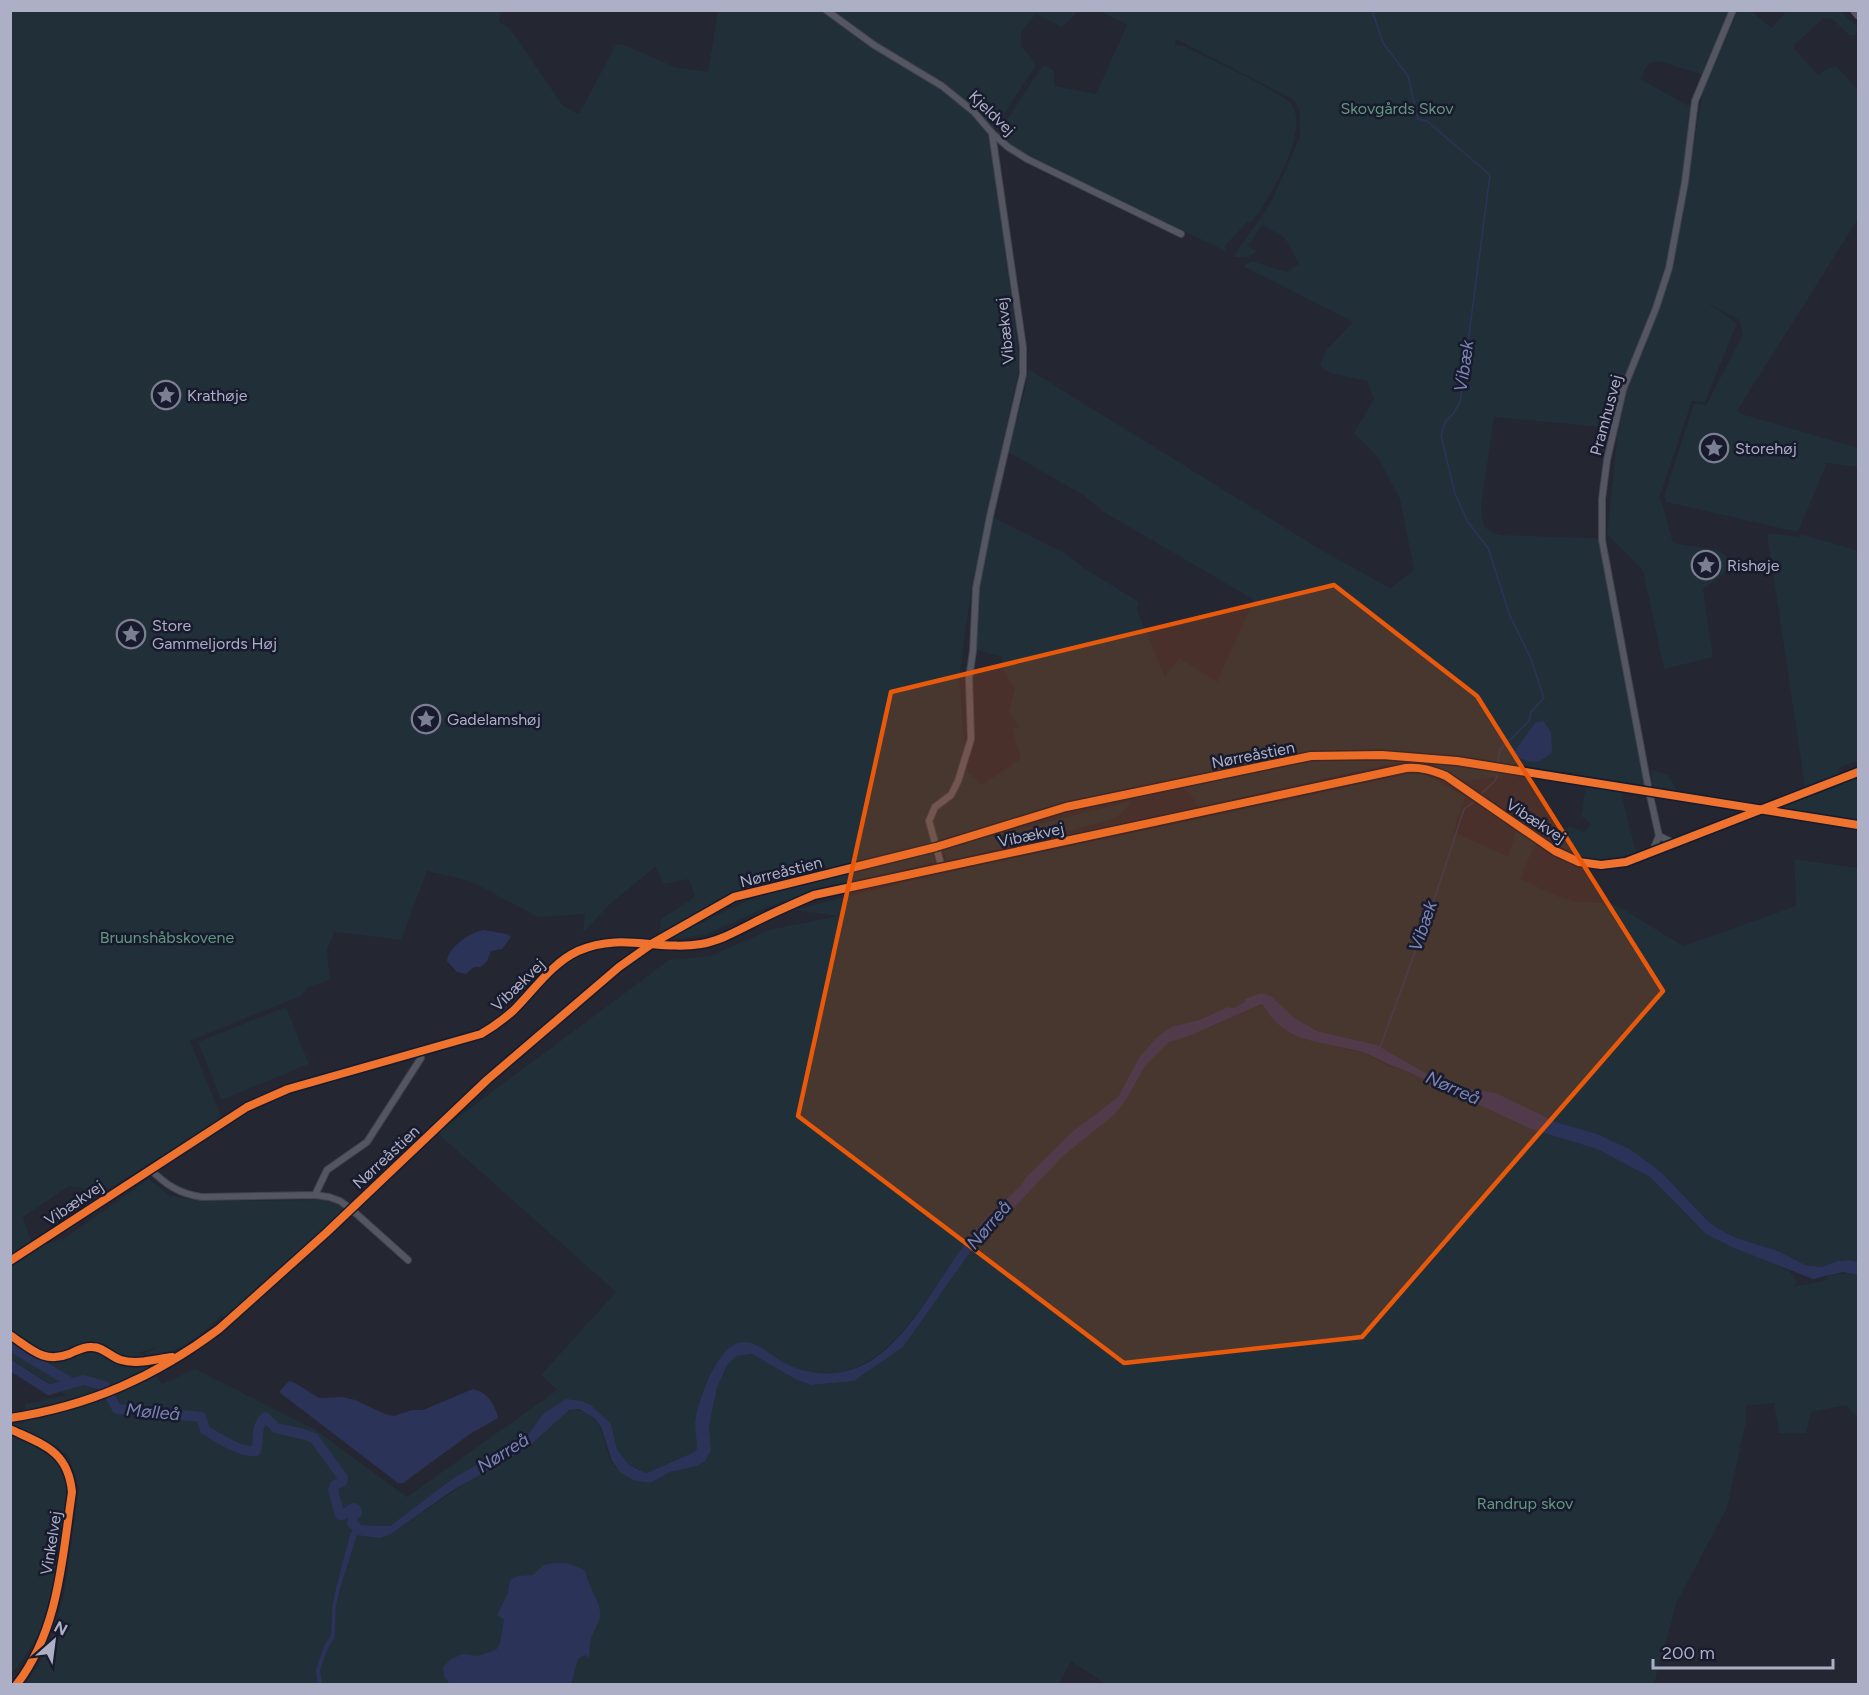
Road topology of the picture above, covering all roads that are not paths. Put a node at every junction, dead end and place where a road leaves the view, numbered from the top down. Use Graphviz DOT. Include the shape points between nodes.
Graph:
graph roads {
  1 [pos="826,10"];
  2 [pos="1733,10"];
  3 [pos="1854,10"];
  4 [pos="1858,15"];
  5 [pos="992,133"];
  6 [pos="1181,234"];
  7 [pos="1858,772"];
  8 [pos="1659,836"];
  9 [pos="1674,843"];
  10 [pos="1652,853"];
  11 [pos="942,868"];
  12 [pos="419,1052"];
  13 [pos="150,1169"];
  14 [pos="315,1195"];
  15 [pos="408,1260"];
  16 [pos="10,1261"];
  17 [pos="10,1429"];
  18 [pos="17,1684"];
  1 -- 5 [label="street, Kjeldvej" via="942,86"];
  2 -- 8 [label="street, Pramhusvej" via="1695,102 1669,268 1623,390 1602,499 1602,540"];
  3 -- 4 [label="street"];
  5 -- 6 [label="street, Kjeldvej" via="1027,159"];
  5 -- 11 [label="street, Vibækvej" via="1023,374 976,588 969,678 971,739 951,795 935,807 929,821"];
  7 -- 9 [label="street, Vibækvej"];
  8 -- 9 [label="street"];
  8 -- 10 [label="street"];
  9 -- 10 [label="street, Vibækvej"];
  10 -- 11 [label="street, Vibækvej" via="1602,865 1580,862 1555,851 1446,777 1419,767"];
  11 -- 12 [label="street, Vibækvej" via="814,896 702,944 624,941 591,946 561,962 500,1022 481,1034"];
  12 -- 13 [label="street, Vibækvej" via="288,1089 247,1107"];
  12 -- 14 [label="street" via="421,1058 367,1142 327,1170"];
  13 -- 14 [label="street" via="170,1187 201,1197"];
  13 -- 16 [label="street, Vibækvej"];
  14 -- 15 [label="street" via="340,1201"];
  17 -- 18 [label="street, Vinkelvej" via="58,1454 66,1466 72,1492 55,1603 39,1648"];
}
